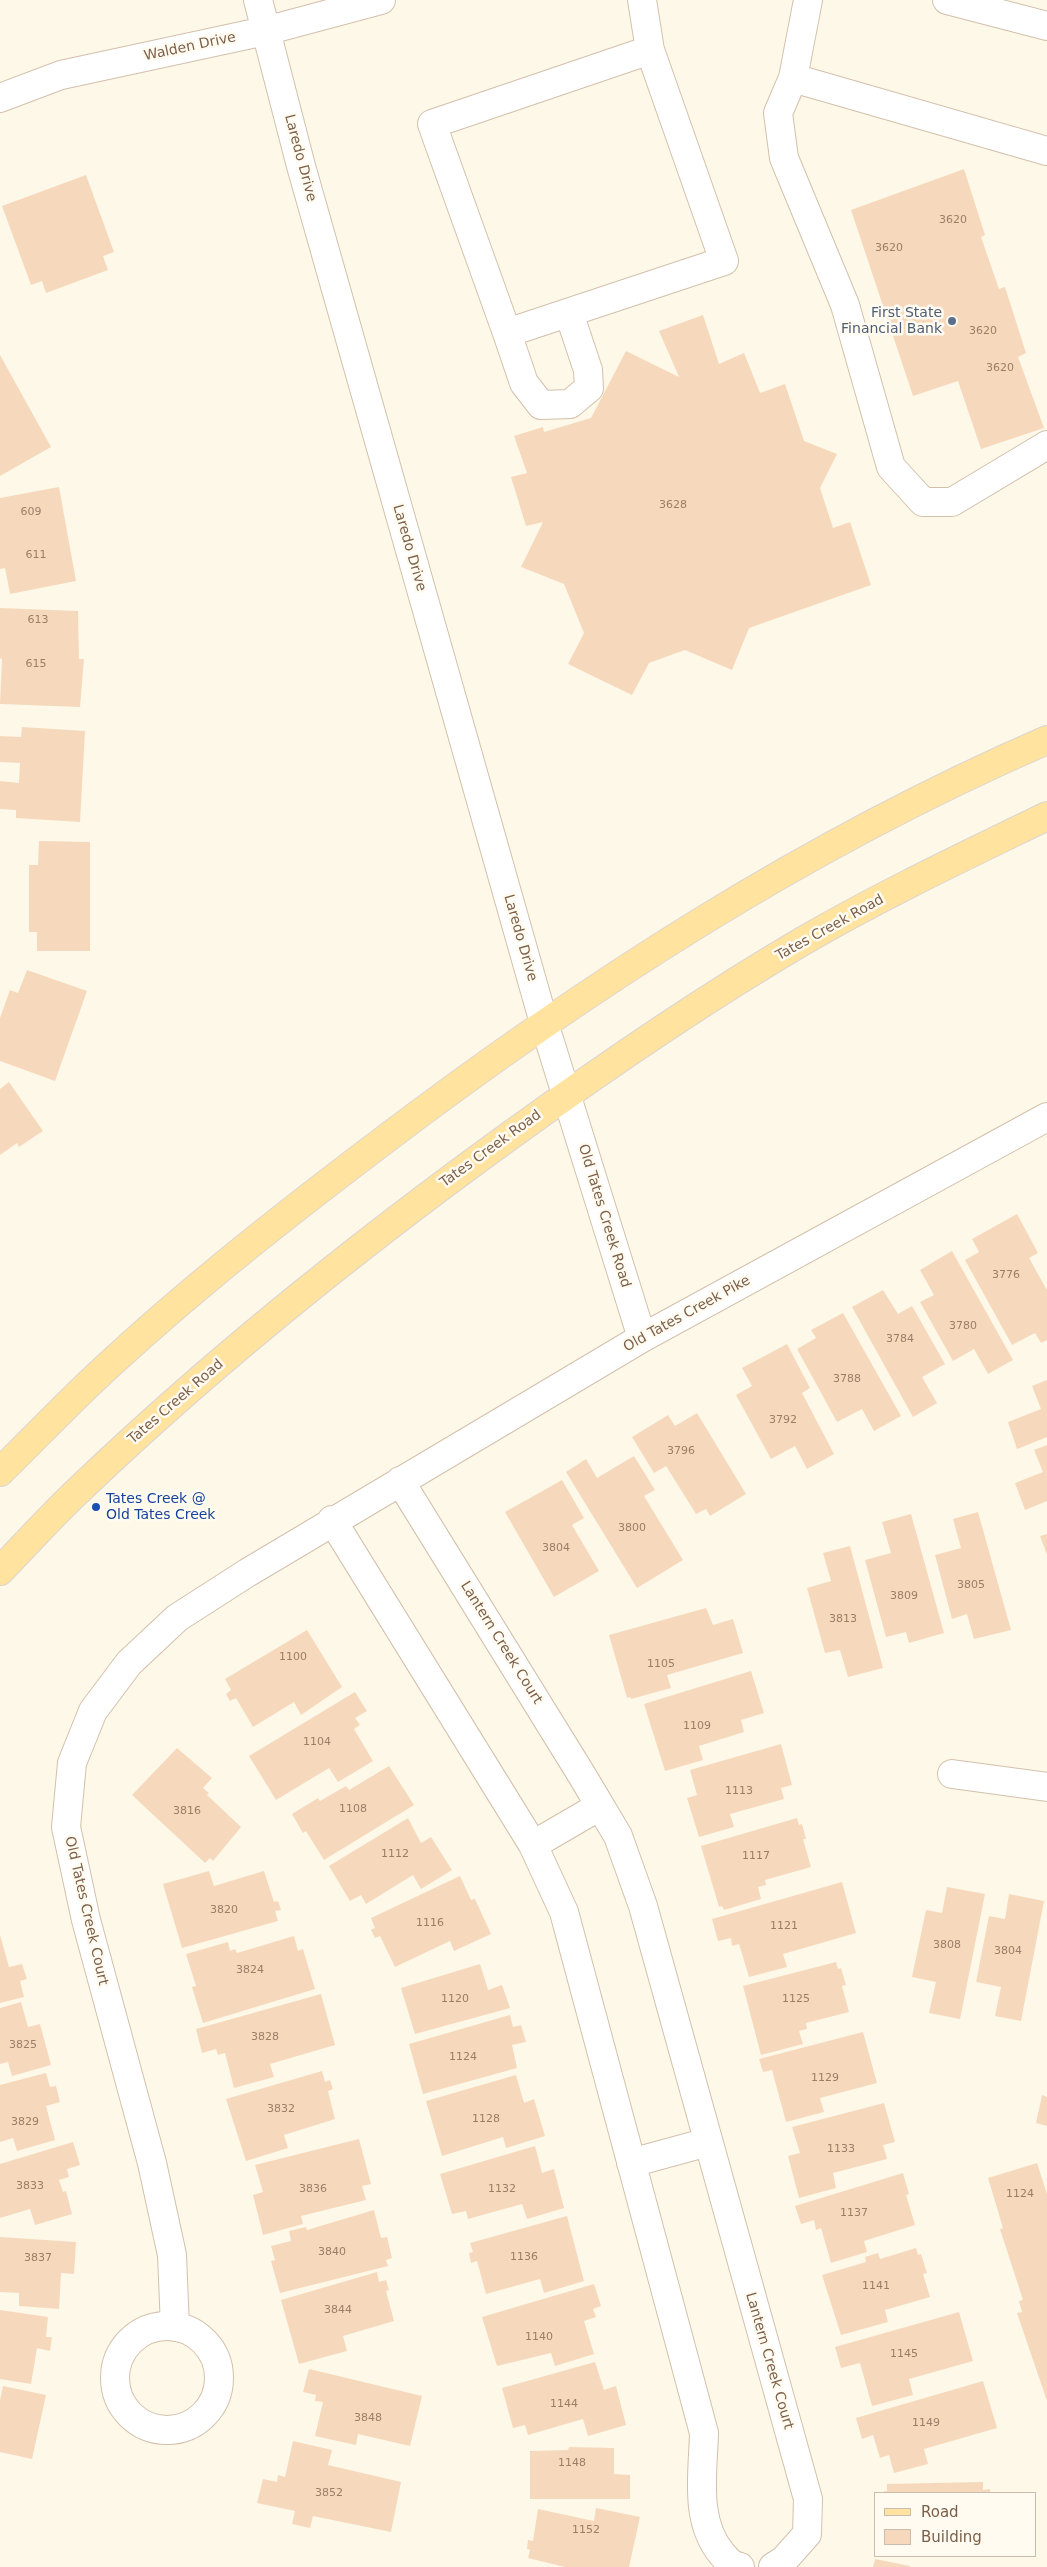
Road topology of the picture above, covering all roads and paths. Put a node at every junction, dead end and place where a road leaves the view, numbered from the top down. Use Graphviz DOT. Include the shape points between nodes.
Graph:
graph roads {
  1 [pos="258,0"];
  2 [pos="381,0"];
  3 [pos="642,0"];
  4 [pos="808,0"];
  5 [pos="947,0"];
  6 [pos="1047,26"];
  7 [pos="265,31"];
  8 [pos="650,50"];
  9 [pos="793,78"];
  10 [pos="0,98"];
  11 [pos="1047,150"];
  12 [pos="569,313"];
  13 [pos="507,333"];
  14 [pos="1047,446"];
  15 [pos="1047,740"];
  16 [pos="1047,816"];
  17 [pos="544,1023"];
  18 [pos="566,1095"];
  19 [pos="1047,1117"];
  20 [pos="642,1338"];
  21 [pos="0,1472"];
  22 [pos="400,1481"];
  23 [pos="332,1520"];
  24 [pos="0,1571"];
  25 [pos="952,1774"];
  26 [pos="1047,1787"];
  27 [pos="600,1806"];
  28 [pos="533,1845"];
  29 [pos="708,2142"];
  30 [pos="631,2162"];
  31 [pos="175,2327"];
  32 [pos="740,2567"];
  33 [pos="772,2567"];
  1 -- 7 [label="street, Laredo Drive"];
  2 -- 7 [label="street, Walden Drive"];
  3 -- 8 [label="street"];
  4 -- 9 [label="street"];
  5 -- 6 [label="street"];
  7 -- 10 [label="street, Walden Drive" via="61,75"];
  7 -- 17 [label="street, Laredo Drive"];
  8 -- 12 [label="street" via="724,261"];
  8 -- 13 [label="street" via="432,124"];
  9 -- 11 [label="street"];
  9 -- 14 [label="street" via="778,113 784,158 845,305 891,468 923,502 952,502"];
  12 -- 13 [label="street"];
  12 -- 13 [label="street" via="588,370 589,388 570,404 541,405 524,383"];
  15 -- 17 [label="main road" via="905,808 778,876 647,953"];
  16 -- 18 [label="main road, Tates Creek Road" via="931,872 803,941 679,1018"];
  17 -- 18 [label="street, Laredo Drive"];
  17 -- 21 [label="main road" via="288,1213 119,1355"];
  18 -- 20 [label="street, Old Tates Creek Road"];
  18 -- 24 [label="main road, Tates Creek Road" via="438,1187 310,1286 147,1425"];
  19 -- 20 [label="street, Old Tates Creek Pike"];
  20 -- 22 [label="street, Old Tates Creek Pike"];
  22 -- 23 [label="street, Old Tates Creek Pike"];
  22 -- 27 [label="street, Lantern Creek Court"];
  23 -- 28 [label="street"];
  23 -- 31 [label="street, Old Tates Creek Court" via="170,1624 129,1663 92,1711 72,1763 66,1827 86,1920 152,2163 172,2255"];
  25 -- 26 [label="street"];
  27 -- 28 [label="street"];
  27 -- 29 [label="street, Lantern Creek Court" via="618,1836 643,1906"];
  28 -- 30 [label="street" via="564,1912"];
  29 -- 30 [label="street"];
  29 -- 33 [label="street, Lantern Creek Court" via="808,2499 807,2534 784,2560"];
  30 -- 32 [label="street" via="704,2433 702,2508 711,2542 731,2565"];
}
